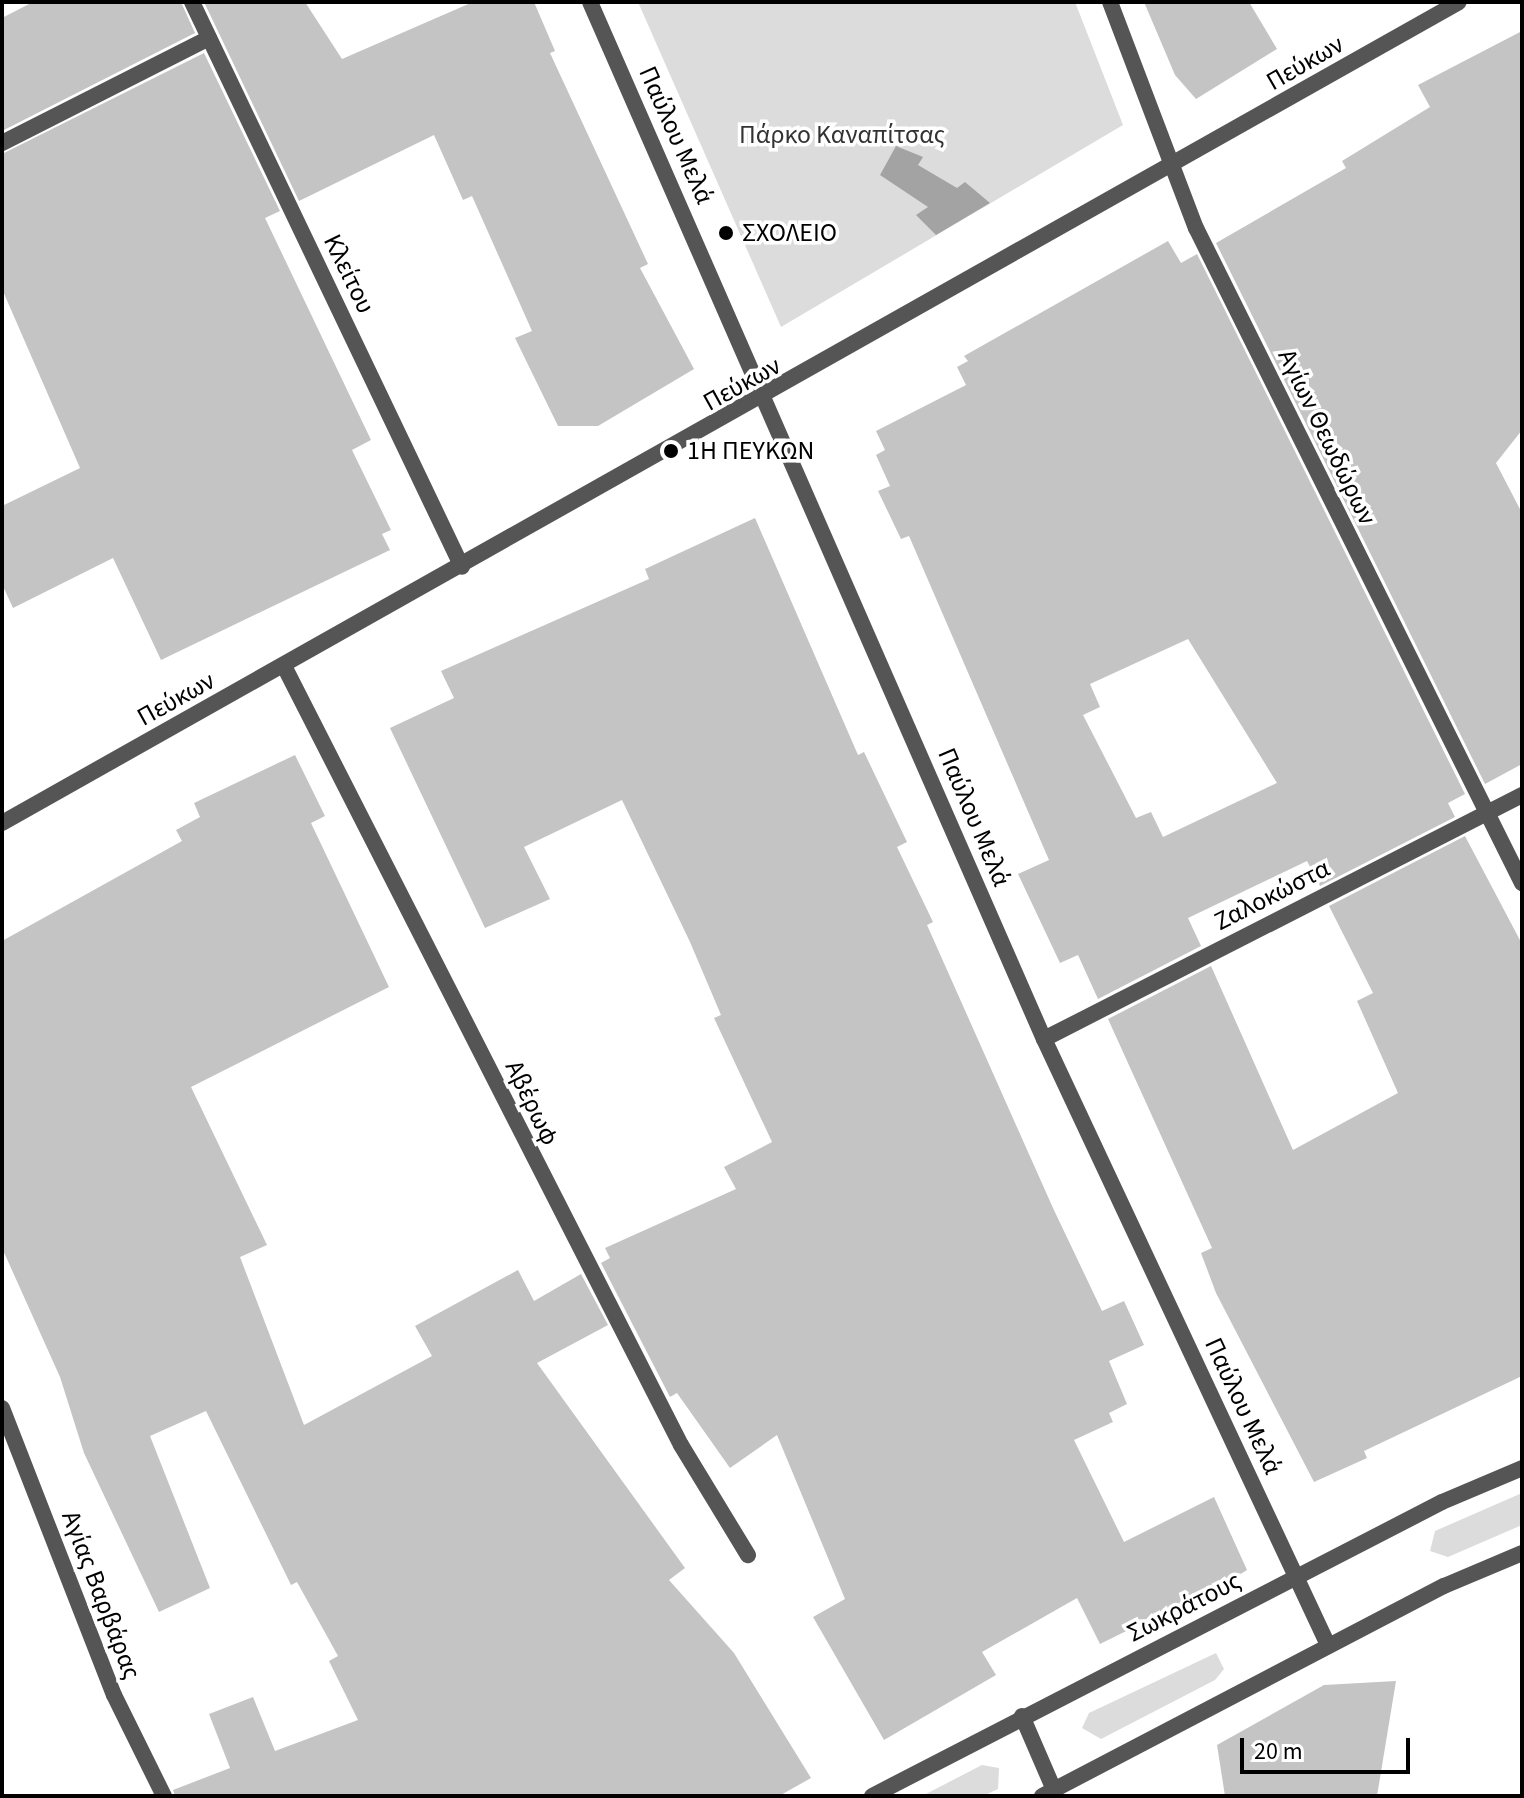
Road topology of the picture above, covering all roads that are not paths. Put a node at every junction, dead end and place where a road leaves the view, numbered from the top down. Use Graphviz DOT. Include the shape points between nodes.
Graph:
graph roads {
  1 [pos="192,2"];
  2 [pos="590,2"];
  3 [pos="1110,2"];
  4 [pos="1459,2"];
  5 [pos="209,38"];
  6 [pos="2,143"];
  7 [pos="1175,165"];
  8 [pos="767,398"];
  9 [pos="462,567"];
  10 [pos="284,666"];
  11 [pos="1522,795"];
  12 [pos="1487,812"];
  13 [pos="2,823"];
  14 [pos="1522,883"];
  15 [pos="1044,1039"];
  16 [pos="2,1408"];
  17 [pos="1522,1468"];
  18 [pos="1522,1553"];
  19 [pos="748,1555"];
  20 [pos="1296,1576"];
  21 [pos="1328,1645"];
  22 [pos="1022,1716"];
  23 [pos="1048,1793"];
  24 [pos="164,1796"];
  25 [pos="872,1796"];
  1 -- 5 [label="street, Κλείτου"];
  2 -- 8 [label="street, Παύλου Μελά"];
  3 -- 7 [label="street, Αγίων Θεωδώρων"];
  4 -- 7 [label="street, Πεύκων"];
  5 -- 6 [label="street"];
  5 -- 9 [label="street, Κλείτου"];
  7 -- 8 [label="street, Πεύκων"];
  7 -- 12 [label="street, Αγίων Θεωδώρων" via="1196,228"];
  8 -- 9 [label="street, Πεύκων"];
  8 -- 15 [label="street, Παύλου Μελά"];
  9 -- 10 [label="street, Πεύκων"];
  10 -- 13 [label="street, Πεύκων"];
  10 -- 19 [label="street, Αβέρωφ" via="674,1432"];
  11 -- 12 [label="street, Ζαλοκώστα"];
  12 -- 14 [label="street, Αγίων Θεωδώρων"];
  12 -- 15 [label="street, Ζαλοκώστα"];
  15 -- 20 [label="street, Παύλου Μελά"];
  16 -- 24 [label="street, Αγίας Βαρβάρας" via="114,1695"];
  17 -- 20 [label="street, Σωκράτους"];
  18 -- 21 [label="street"];
  20 -- 21 [label="street, Παύλου Μελά"];
  20 -- 22 [label="street, Σωκράτους"];
  21 -- 23 [label="street"];
  22 -- 23 [label="street"];
  22 -- 25 [label="street, Σωκράτους"];
}
